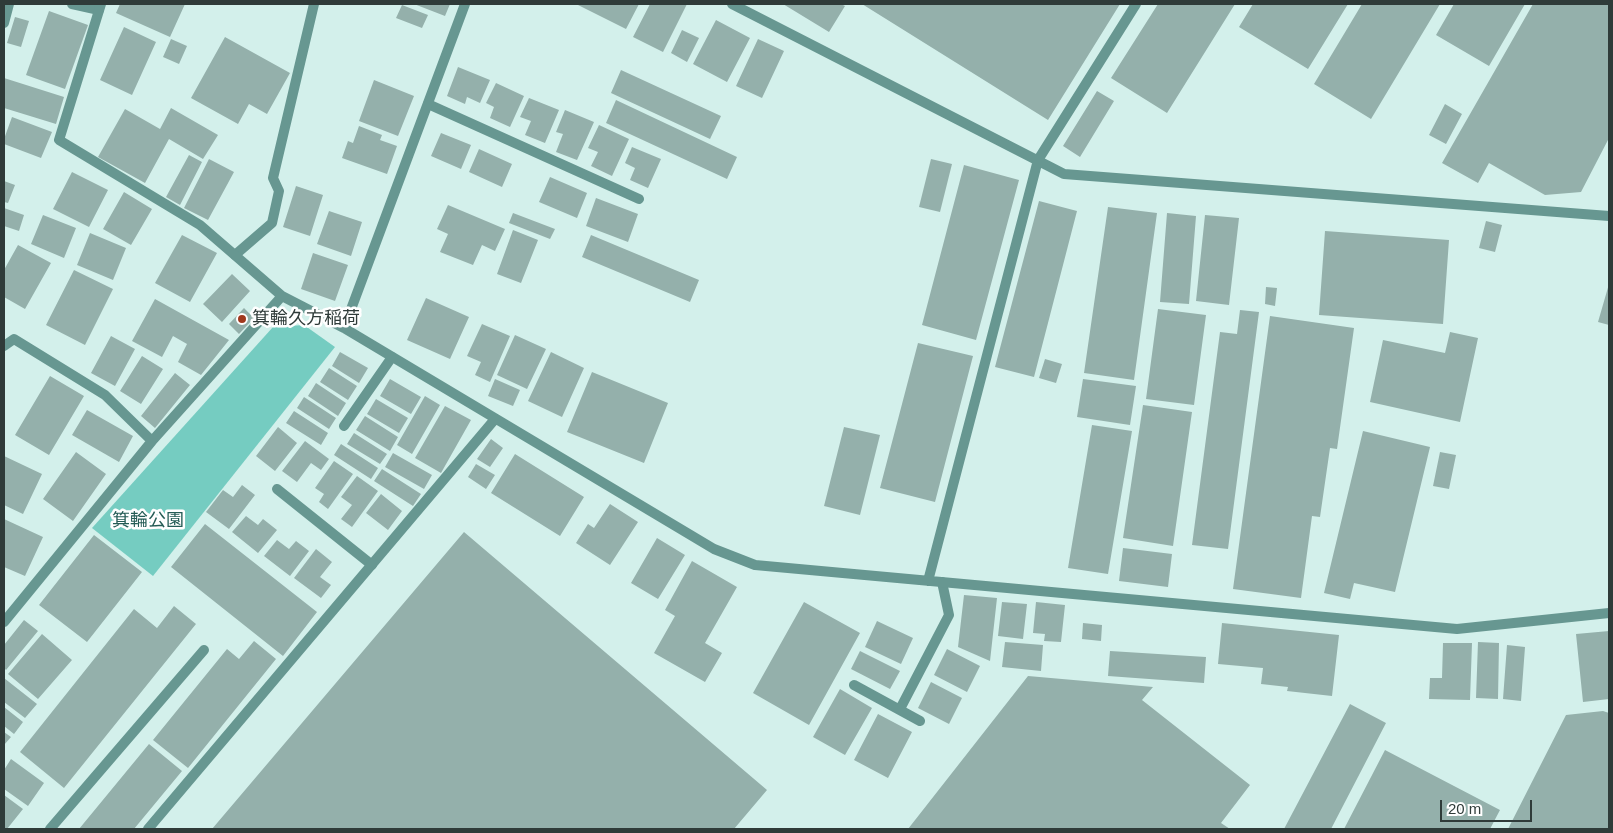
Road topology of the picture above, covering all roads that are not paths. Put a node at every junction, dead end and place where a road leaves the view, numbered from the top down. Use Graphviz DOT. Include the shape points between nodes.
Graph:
graph roads {
  1 [pos="9,4"];
  2 [pos="72,4"];
  3 [pos="314,4"];
  4 [pos="465,4"];
  5 [pos="732,4"];
  6 [pos="1136,4"];
  7 [pos="100,7"];
  8 [pos="4,23"];
  9 [pos="428,104"];
  10 [pos="1038,160"];
  11 [pos="639,199"];
  12 [pos="1609,216"];
  13 [pos="235,255"];
  14 [pos="282,296"];
  15 [pos="344,328"];
  16 [pos="4,346"];
  17 [pos="392,357"];
  18 [pos="495,418"];
  19 [pos="344,426"];
  20 [pos="152,441"];
  21 [pos="277,489"];
  22 [pos="372,565"];
  23 [pos="928,581"];
  24 [pos="942,582"];
  25 [pos="1609,613"];
  26 [pos="4,622"];
  27 [pos="204,650"];
  28 [pos="854,685"];
  29 [pos="900,709"];
  30 [pos="920,721"];
  31 [pos="50,829"];
  32 [pos="148,829"];
  1 -- 8 [label="street"];
  2 -- 7 [label="street"];
  3 -- 13 [label="street" via="273,178 278,191 272,223"];
  4 -- 9 [label="street"];
  5 -- 10 [label="street"];
  6 -- 10 [label="street"];
  7 -- 13 [label="street" via="59,140 200,225"];
  9 -- 11 [label="street"];
  9 -- 15 [label="street"];
  10 -- 12 [label="street" via="1064,174"];
  10 -- 23 [label="street"];
  13 -- 14 [label="street"];
  14 -- 15 [label="street"];
  14 -- 20 [label="street"];
  15 -- 17 [label="street"];
  16 -- 20 [label="street" via="14,339 105,395"];
  17 -- 18 [label="street"];
  17 -- 19 [label="street"];
  18 -- 22 [label="street"];
  18 -- 23 [label="street" via="714,549 755,565"];
  20 -- 26 [label="street"];
  21 -- 22 [label="street"];
  22 -- 32 [label="street"];
  23 -- 24 [label="street"];
  24 -- 25 [label="street" via="1457,629"];
  24 -- 29 [label="street" via="949,615"];
  27 -- 31 [label="street"];
  28 -- 29 [label="street"];
  29 -- 30 [label="street"];
}
